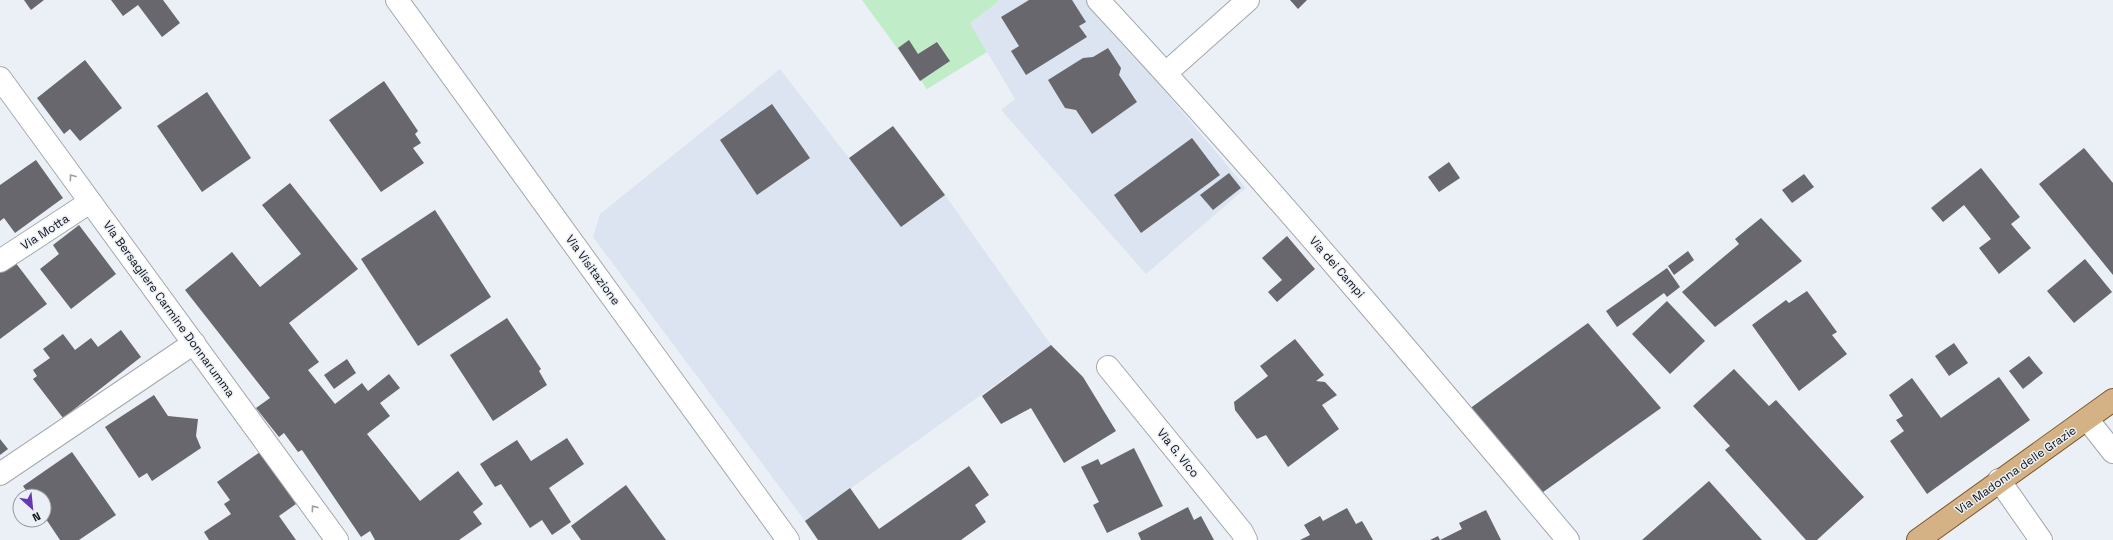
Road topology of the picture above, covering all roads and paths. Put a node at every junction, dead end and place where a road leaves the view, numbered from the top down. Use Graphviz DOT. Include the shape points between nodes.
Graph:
graph roads {
  1 [pos="397,0"];
  2 [pos="1098,0"];
  3 [pos="1248,0"];
  4 [pos="1166,73"];
  5 [pos="0,78"];
  6 [pos="90,202"];
  7 [pos="0,261"];
  8 [pos="194,343"];
  9 [pos="1108,368"];
  10 [pos="2113,400"];
  11 [pos="2087,419"];
  12 [pos="2113,452"];
  13 [pos="0,474"];
  14 [pos="1999,480"];
  15 [pos="337,540"];
  16 [pos="788,540"];
  17 [pos="1246,540"];
  18 [pos="1568,540"];
  19 [pos="1918,540"];
  20 [pos="2041,540"];
  1 -- 16 [label="street, Via Visitazione"];
  2 -- 4 [label="street, Via dei Campi"];
  3 -- 4 [label="street"];
  4 -- 18 [label="street, Via dei Campi" via="1363,296"];
  6 -- 5 [label="street, Via Bersagliere Carmine Donnarumma, one-way"];
  6 -- 7 [label="street, Via Motta"];
  6 -- 8 [label="street, Via Bersagliere Carmine Donnarumma"];
  8 -- 13 [label="street"];
  15 -- 8 [label="street, Via Bersagliere Carmine Donnarumma, one-way"];
  9 -- 17 [label="street, Via G. Vico"];
  10 -- 11 [label="main road, Via Madonna delle Grazie"];
  11 -- 12 [label="street"];
  11 -- 14 [label="main road, Via Madonna delle Grazie"];
  14 -- 19 [label="main road, Via Madonna delle Grazie"];
  14 -- 20 [label="street"];
}
